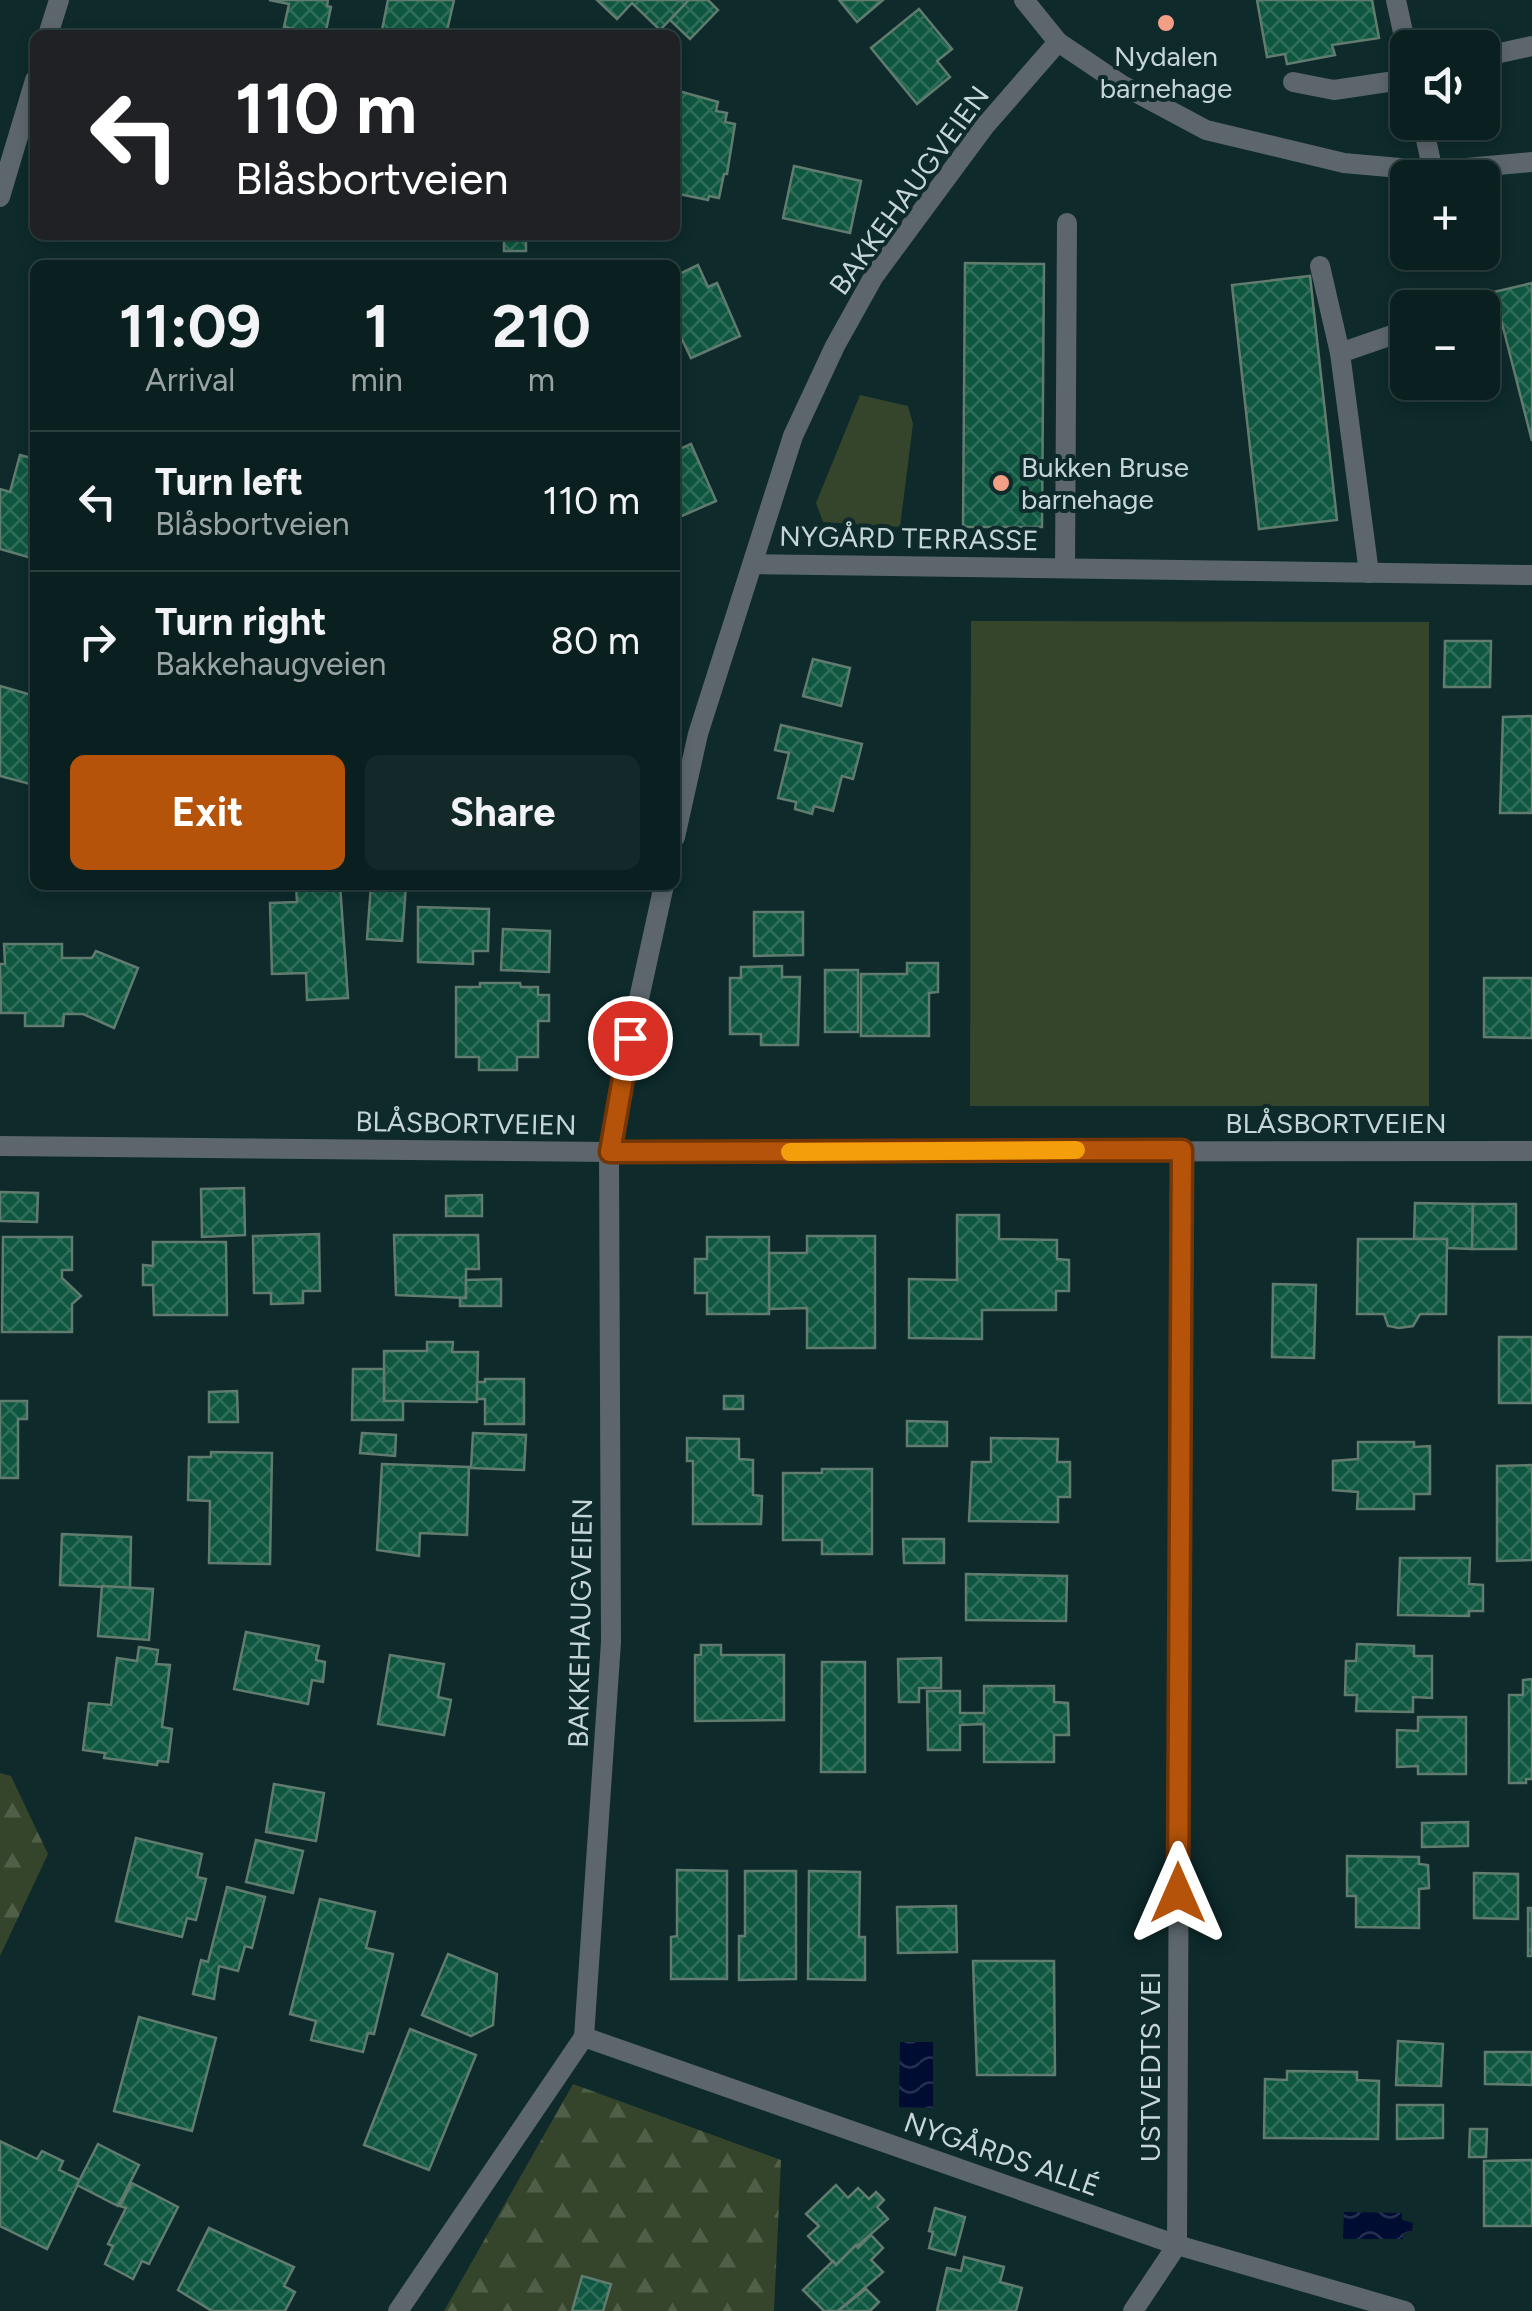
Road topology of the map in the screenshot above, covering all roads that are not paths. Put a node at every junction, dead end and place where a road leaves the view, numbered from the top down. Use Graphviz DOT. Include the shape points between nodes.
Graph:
graph roads {
  1 [pos="58,0"];
  2 [pos="1024,0"];
  3 [pos="1396,0"];
  4 [pos="49,30"];
  5 [pos="1403,30"];
  6 [pos="1058,42"];
  7 [pos="1532,46"];
  8 [pos="1500,53"];
  9 [pos="1293,82"];
  10 [pos="1390,82"];
  11 [pos="30,97"];
  12 [pos="1532,162"];
  13 [pos="1500,165"];
  14 [pos="1390,167"];
  15 [pos="0,198"];
  16 [pos="1068,223"];
  17 [pos="1320,266"];
  18 [pos="1390,336"];
  19 [pos="1340,353"];
  20 [pos="753,564"];
  21 [pos="1065,568"];
  22 [pos="1369,572"];
  23 [pos="1532,575"];
  24 [pos="680,814"];
  25 [pos="663,890"];
  26 [pos="0,1146"];
  27 [pos="1182,1150"];
  28 [pos="1532,1151"];
  29 [pos="610,1152"];
  30 [pos="584,2037"];
  31 [pos="1177,2244"];
  32 [pos="398,2311"];
  33 [pos="1134,2311"];
  34 [pos="1405,2311"];
  1 -- 4 [label="street"];
  2 -- 6 [label="street"];
  3 -- 5 [label="street"];
  6 -- 14 [label="street" via="1206,130"];
  6 -- 20 [label="street, BAKKEHAUGVEIEN" via="984,127 874,276 793,436"];
  7 -- 8 [label="street"];
  9 -- 10 [label="street" via="1334,90"];
  11 -- 15 [label="street"];
  12 -- 13 [label="street"];
  16 -- 21 [label="street, NYGÅRD TERRASSE"];
  17 -- 19 [label="street"];
  18 -- 19 [label="street"];
  19 -- 22 [label="street"];
  20 -- 21 [label="street, NYGÅRD TERRASSE"];
  20 -- 24 [label="street, BAKKEHAUGVEIEN" via="698,734"];
  21 -- 22 [label="street, NYGÅRD TERRASSE"];
  22 -- 23 [label="street, NYGÅRD TERRASSE"];
  25 -- 29 [label="street, BAKKEHAUGVEIEN"];
  26 -- 29 [label="street, BLÅSBORTVEIEN"];
  27 -- 28 [label="street, BLÅSBORTVEIEN"];
  27 -- 29 [label="street, BLÅSBORTVEIEN"];
  27 -- 31 [label="street, USTVEDTS VEI"];
  29 -- 30 [label="street, BAKKEHAUGVEIEN" via="611,1642"];
  30 -- 31 [label="street, NYGÅRDS ALLÉ"];
  30 -- 32 [label="street"];
  31 -- 33 [label="street"];
  31 -- 34 [label="street, NYGÅRDS ALLÉ"];
}
